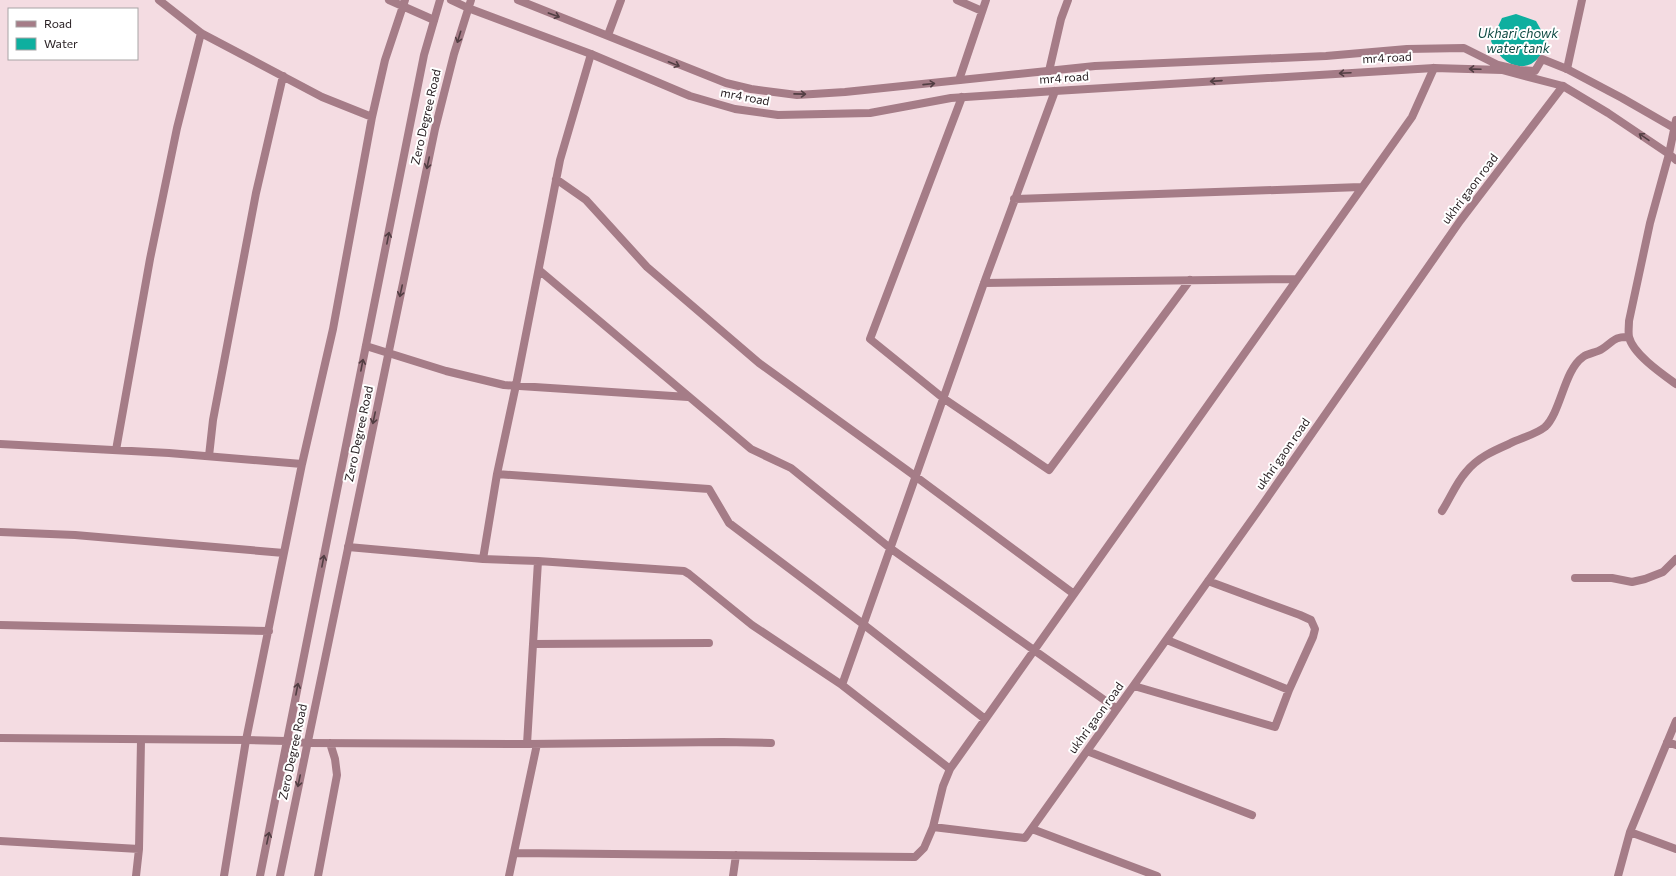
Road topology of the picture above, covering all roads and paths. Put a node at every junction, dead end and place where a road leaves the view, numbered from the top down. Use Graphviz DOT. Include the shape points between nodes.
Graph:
graph roads {
  1 [pos="159,0"];
  2 [pos="389,0"];
  3 [pos="440,0"];
  4 [pos="451,0"];
  5 [pos="518,0"];
  6 [pos="621,0"];
  7 [pos="957,0"];
  8 [pos="986,0"];
  9 [pos="1068,0"];
  10 [pos="1582,0"];
  11 [pos="404,3"];
  12 [pos="469,4"];
  13 [pos="982,11"];
  14 [pos="434,20"];
  15 [pos="201,34"];
  16 [pos="608,35"];
  17 [pos="591,54"];
  18 [pos="1434,68"];
  19 [pos="1567,69"];
  20 [pos="1049,71"];
  21 [pos="283,76"];
  22 [pos="959,80"];
  23 [pos="1563,86"];
  24 [pos="1055,91"];
  25 [pos="962,97"];
  26 [pos="372,117"];
  27 [pos="1675,126"];
  28 [pos="1669,154"];
  29 [pos="1676,160"];
  30 [pos="556,180"];
  31 [pos="1362,187"];
  32 [pos="1014,200"];
  33 [pos="539,270"];
  34 [pos="1296,279"];
  35 [pos="1190,280"];
  36 [pos="984,283"];
  37 [pos="1629,337"];
  38 [pos="366,346"];
  39 [pos="388,354"];
  40 [pos="1676,384"];
  41 [pos="516,385"];
  42 [pos="688,397"];
  43 [pos="943,398"];
  44 [pos="0,444"];
  45 [pos="116,450"];
  46 [pos="209,456"];
  47 [pos="302,464"];
  48 [pos="497,474"];
  49 [pos="915,476"];
  50 [pos="1442,511"];
  51 [pos="0,532"];
  52 [pos="348,547"];
  53 [pos="890,548"];
  54 [pos="284,553"];
  55 [pos="483,559"];
  56 [pos="1676,559"];
  57 [pos="538,561"];
  58 [pos="1575,578"];
  59 [pos="1208,581"];
  60 [pos="1074,594"];
  61 [pos="863,624"];
  62 [pos="0,625"];
  63 [pos="268,631"];
  64 [pos="1167,640"];
  65 [pos="709,643"];
  66 [pos="533,644"];
  67 [pos="1034,649"];
  68 [pos="842,685"];
  69 [pos="1134,686"];
  70 [pos="1289,690"];
  71 [pos="1117,709"];
  72 [pos="985,719"];
  73 [pos="1676,721"];
  74 [pos="0,738"];
  75 [pos="141,740"];
  76 [pos="246,740"];
  77 [pos="286,741"];
  78 [pos="1667,742"];
  79 [pos="307,743"];
  80 [pos="330,743"];
  81 [pos="771,743"];
  82 [pos="527,744"];
  83 [pos="536,744"];
  84 [pos="1676,746"];
  85 [pos="1087,752"];
  86 [pos="950,769"];
  87 [pos="1252,815"];
  88 [pos="933,827"];
  89 [pos="1032,829"];
  90 [pos="1630,832"];
  91 [pos="0,841"];
  92 [pos="139,849"];
  93 [pos="1676,849"];
  94 [pos="514,853"];
  95 [pos="736,855"];
  96 [pos="136,876"];
  97 [pos="224,876"];
  98 [pos="260,876"];
  99 [pos="280,876"];
  100 [pos="318,876"];
  101 [pos="509,876"];
  102 [pos="733,876"];
  103 [pos="1157,876"];
  104 [pos="1618,876"];
  1 -- 15 [label="street"];
  2 -- 11 [label="street"];
  3 -- 14 [label="street, Zero Degree Road"];
  4 -- 12 [label="street, mr4 road"];
  5 -- 16 [label="street, mr4 road, one-way"];
  6 -- 16 [label="street"];
  7 -- 13 [label="street"];
  8 -- 13 [label="street"];
  9 -- 20 [label="street"];
  10 -- 19 [label="street"];
  11 -- 14 [label="street"];
  11 -- 26 [label="street" via="385,60"];
  12 -- 17 [label="street, mr4 road"];
  12 -- 39 [label="street, Zero Degree Road, one-way" via="435,129"];
  13 -- 22 [label="street"];
  38 -- 14 [label="street, Zero Degree Road, one-way" via="424,55"];
  15 -- 21 [label="street"];
  15 -- 45 [label="street" via="176,128"];
  16 -- 22 [label="street, mr4 road, one-way" via="726,83 751,89 798,95"];
  17 -- 25 [label="street, mr4 road" via="690,96 735,109 778,115 870,113"];
  17 -- 30 [label="street"];
  23 -- 18 [label="street, mr4 road, one-way" via="1502,70"];
  18 -- 24 [label="street, mr4 road, one-way"];
  18 -- 31 [label="street" via="1412,117"];
  19 -- 20 [label="street, mr4 road" via="1542,59 1535,71 1518,70 1464,48 1095,66"];
  19 -- 27 [label="street, mr4 road"];
  20 -- 22 [label="street, mr4 road"];
  21 -- 26 [label="street" via="322,97"];
  21 -- 46 [label="street" via="256,193 213,420"];
  28 -- 23 [label="street, mr4 road, one-way" via="1608,112"];
  23 -- 59 [label="street, ukhri gaon road" via="1460,221"];
  24 -- 25 [label="street, mr4 road"];
  24 -- 32 [label="street"];
  25 -- 43 [label="street" via="870,339"];
  26 -- 47 [label="street" via="333,329"];
  27 -- 28 [label="street"];
  28 -- 29 [label="street, mr4 road"];
  28 -- 37 [label="street" via="1650,223 1629,321"];
  30 -- 33 [label="street"];
  30 -- 49 [label="street" via="586,200 647,267 759,363"];
  31 -- 32 [label="street"];
  31 -- 34 [label="street"];
  32 -- 36 [label="street"];
  33 -- 41 [label="street"];
  33 -- 42 [label="street"];
  34 -- 35 [label="street"];
  34 -- 60 [label="street"];
  35 -- 36 [label="street"];
  35 -- 43 [label="street" via="1049,470"];
  36 -- 43 [label="street"];
  37 -- 40 [label="street" via="1635,349 1653,367"];
  37 -- 50 [label="street" via="1620,336 1600,351 1582,358 1567,380 1552,416 1545,426 1481,458 1466,472"];
  38 -- 39 [label="street"];
  77 -- 38 [label="street, Zero Degree Road, one-way"];
  39 -- 41 [label="street"];
  39 -- 52 [label="street, Zero Degree Road, one-way"];
  41 -- 42 [label="street"];
  41 -- 48 [label="street"];
  42 -- 53 [label="street" via="751,449 791,468"];
  43 -- 49 [label="street"];
  44 -- 45 [label="street"];
  45 -- 46 [label="street"];
  46 -- 47 [label="street"];
  47 -- 54 [label="street"];
  48 -- 55 [label="street"];
  48 -- 61 [label="street" via="710,489 729,524"];
  49 -- 53 [label="street"];
  49 -- 60 [label="street"];
  51 -- 54 [label="street"];
  52 -- 55 [label="street"];
  52 -- 79 [label="street, Zero Degree Road"];
  53 -- 61 [label="street"];
  53 -- 67 [label="street"];
  54 -- 63 [label="street"];
  55 -- 57 [label="street"];
  56 -- 58 [label="street" via="1663,572 1645,580 1632,582 1612,578"];
  57 -- 66 [label="street"];
  57 -- 68 [label="street" via="684,571 752,625"];
  59 -- 64 [label="street, ukhri gaon road"];
  59 -- 70 [label="street" via="1311,620 1315,629 1313,637"];
  60 -- 67 [label="street"];
  61 -- 68 [label="street"];
  61 -- 72 [label="street"];
  62 -- 63 [label="street"];
  63 -- 76 [label="street"];
  64 -- 69 [label="street, ukhri gaon road"];
  64 -- 70 [label="street"];
  65 -- 66 [label="street"];
  66 -- 82 [label="street"];
  67 -- 71 [label="street"];
  67 -- 72 [label="street"];
  68 -- 86 [label="street"];
  69 -- 70 [label="street" via="1275,727"];
  69 -- 71 [label="street, ukhri gaon road"];
  71 -- 85 [label="street, ukhri gaon road"];
  72 -- 86 [label="street"];
  73 -- 78 [label="street"];
  74 -- 75 [label="street"];
  75 -- 76 [label="street"];
  75 -- 92 [label="street"];
  76 -- 77 [label="street"];
  76 -- 97 [label="street"];
  77 -- 79 [label="street"];
  98 -- 77 [label="street, Zero Degree Road, one-way"];
  78 -- 84 [label="street"];
  78 -- 90 [label="street"];
  79 -- 80 [label="street"];
  79 -- 99 [label="street, Zero Degree Road, one-way"];
  80 -- 82 [label="street"];
  80 -- 100 [label="street" via="337,775"];
  81 -- 83 [label="street"];
  82 -- 83 [label="street"];
  83 -- 94 [label="street"];
  85 -- 87 [label="street"];
  85 -- 89 [label="street, ukhri gaon road"];
  86 -- 88 [label="street"];
  88 -- 89 [label="street, ukhri gaon road" via="1025,838"];
  88 -- 95 [label="street" via="924,848 915,857"];
  89 -- 103 [label="street"];
  90 -- 93 [label="street"];
  90 -- 104 [label="street"];
  91 -- 92 [label="street"];
  92 -- 96 [label="street"];
  94 -- 95 [label="street"];
  94 -- 101 [label="street"];
  95 -- 102 [label="street"];
}
